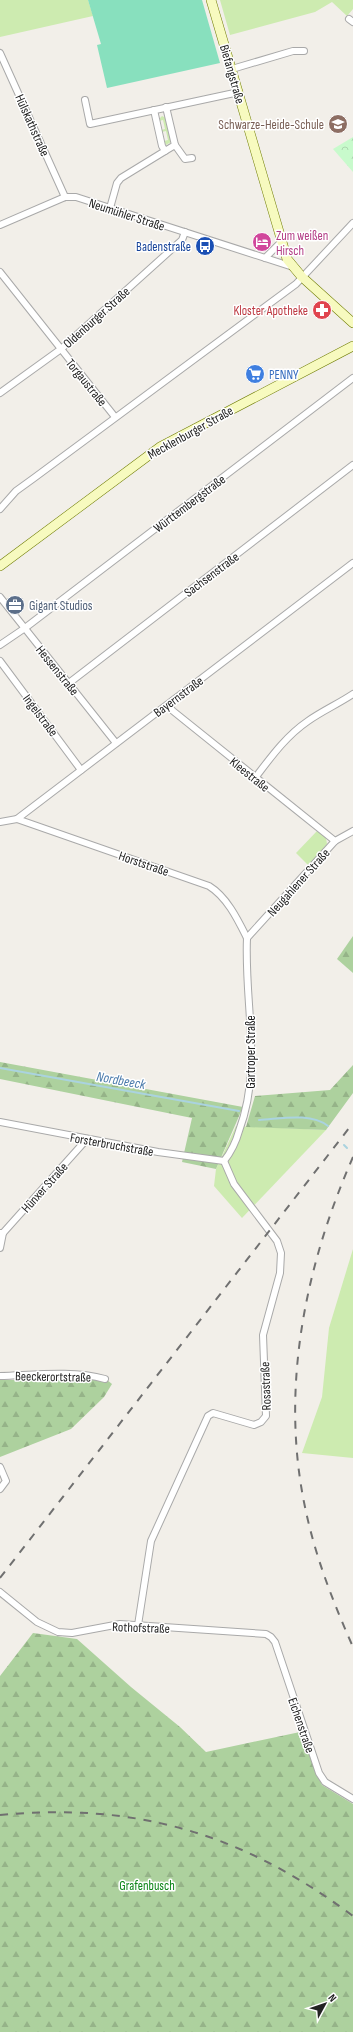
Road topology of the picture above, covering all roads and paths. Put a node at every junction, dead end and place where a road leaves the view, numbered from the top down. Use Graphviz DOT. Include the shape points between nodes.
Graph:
graph roads {
  1 [pos="210,0"];
  2 [pos="304,51"];
  3 [pos="0,53"];
  4 [pos="232,69"];
  5 [pos="239,92"];
  6 [pos="85,100"];
  7 [pos="166,108"];
  8 [pos="154,110"];
  9 [pos="175,145"];
  10 [pos="165,151"];
  11 [pos="192,158"];
  12 [pos="66,197"];
  13 [pos="110,208"];
  14 [pos="353,223"];
  15 [pos="0,225"];
  16 [pos="185,232"];
  17 [pos="282,241"];
  18 [pos="265,258"];
  19 [pos="293,267"];
  20 [pos="0,272"];
  21 [pos="302,277"];
  22 [pos="353,323"];
  23 [pos="353,346"];
  24 [pos="61,349"];
  25 [pos="353,378"];
  26 [pos="0,393"];
  27 [pos="116,417"];
  28 [pos="353,465"];
  29 [pos="0,509"];
  30 [pos="353,563"];
  31 [pos="0,566"];
  32 [pos="0,597"];
  33 [pos="25,628"];
  34 [pos="0,645"];
  35 [pos="0,661"];
  36 [pos="69,683"];
  37 [pos="353,694"];
  38 [pos="167,705"];
  39 [pos="116,742"];
  40 [pos="81,770"];
  41 [pos="255,778"];
  42 [pos="17,819"];
  43 [pos="0,822"];
  44 [pos="353,831"];
  45 [pos="335,841"];
  46 [pos="247,938"];
  47 [pos="0,1122"];
  48 [pos="87,1139"];
  49 [pos="224,1161"];
  50 [pos="1,1233"];
  51 [pos="0,1248"];
  52 [pos="0,1376"];
  53 [pos="105,1379"];
  54 [pos="0,1467"];
  55 [pos="0,1489"];
  56 [pos="0,1592"];
  57 [pos="138,1625"];
  58 [pos="272,1637"];
  59 [pos="353,1799"];
  1 -- 4 [label="street, Biefangstraße"];
  2 -- 4 [label="street"];
  3 -- 12 [label="street, Hülskathstraße"];
  4 -- 5 [label="street, Biefangstraße"];
  5 -- 7 [label="street"];
  5 -- 17 [label="street, Biefangstraße"];
  6 -- 8 [label="street" via="90,124"];
  7 -- 8 [label="street"];
  7 -- 9 [label="street"];
  8 -- 10 [label="street"];
  9 -- 10 [label="street"];
  9 -- 11 [label="street" via="185,159"];
  10 -- 13 [label="street" via="121,178 117,183"];
  12 -- 13 [label="street, Neumühler Straße"];
  12 -- 15 [label="street"];
  13 -- 16 [label="street, Neumühler Straße"];
  14 -- 21 [label="street"];
  16 -- 18 [label="street, Neumühler Straße"];
  16 -- 24 [label="street, Oldenburger Straße" via="182,240"];
  17 -- 18 [label="street"];
  17 -- 19 [label="street, Biefangstraße" via="287,259"];
  18 -- 19 [label="street, Neumühler Straße"];
  19 -- 21 [label="street"];
  20 -- 24 [label="street, Torgaustraße"];
  21 -- 22 [label="street"];
  21 -- 27 [label="street" via="287,292"];
  23 -- 31 [label="street, Mecklenburger Straße" via="160,447"];
  24 -- 26 [label="street, Oldenburger Straße"];
  24 -- 27 [label="street, Torgaustraße"];
  25 -- 33 [label="street, Württembergstraße"];
  27 -- 29 [label="street" via="16,491"];
  28 -- 36 [label="street, Sachsenstraße"];
  30 -- 38 [label="street, Bayernstraße"];
  32 -- 33 [label="street, Hessenstraße"];
  33 -- 34 [label="street, Württembergstraße"];
  33 -- 36 [label="street, Hessenstraße"];
  35 -- 40 [label="street, Ingelstraße"];
  36 -- 39 [label="street, Hessenstraße"];
  37 -- 41 [label="street" via="311,719 292,734"];
  38 -- 39 [label="street, Bayernstraße"];
  38 -- 41 [label="street, Kleestraße"];
  39 -- 40 [label="street, Bayernstraße"];
  40 -- 42 [label="street, Bayernstraße"];
  41 -- 45 [label="street, Kleestraße"];
  42 -- 43 [label="street, Bayernstraße"];
  42 -- 46 [label="street, Horststraße" via="210,886 227,903"];
  44 -- 45 [label="street, Neugahlener Straße"];
  45 -- 46 [label="street, Neugahlener Straße"];
  46 -- 49 [label="street, Gartroper Straße" via="251,1084 246,1114 233,1148"];
  47 -- 48 [label="street, Forsterbruchstraße"];
  48 -- 49 [label="street, Forsterbruchstraße"];
  48 -- 50 [label="street, Hünxer Straße"];
  49 -- 57 [label="street, Rosastraße" via="234,1184 274,1238 281,1253 280,1273 263,1335 266,1416 262,1422 254,1425 212,1413 208,1416 151,1541"];
  50 -- 51 [label="street"];
  52 -- 53 [label="street, Beeckerortstraße" via="69,1374"];
  54 -- 55 [label="street" via="6,1480"];
  56 -- 57 [label="street, Rothofstraße" via="43,1626 58,1632 72,1633 112,1624"];
  57 -- 58 [label="street, Rothofstraße" via="266,1634"];
  58 -- 59 [label="street, Eichenstraße" via="319,1773 325,1782"];
}
